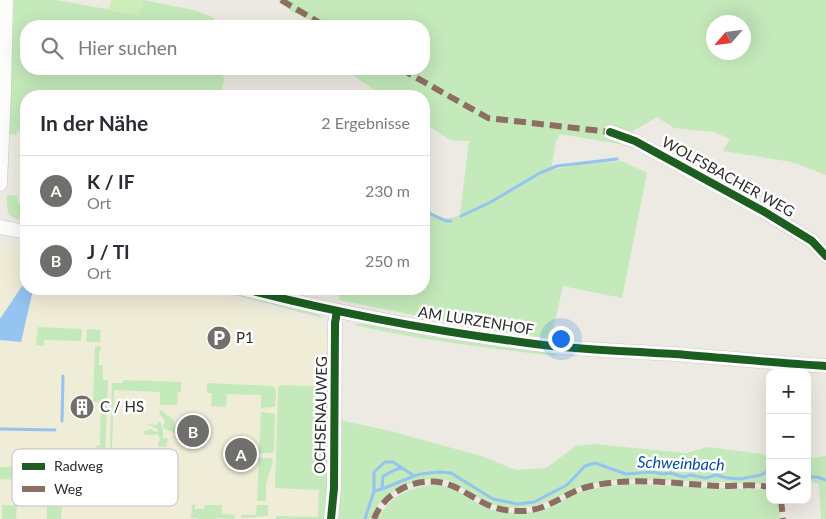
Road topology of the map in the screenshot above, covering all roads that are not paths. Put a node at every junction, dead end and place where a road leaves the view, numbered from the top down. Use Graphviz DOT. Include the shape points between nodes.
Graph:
graph roads {
  1 [pos="6,0"];
  2 [pos="610,132"];
  3 [pos="0,184"];
  4 [pos="0,227"];
  5 [pos="20,231"];
  6 [pos="826,256"];
  7 [pos="268,295"];
  8 [pos="337,311"];
  9 [pos="826,366"];
  10 [pos="331,519"];
  1 -- 3 [label="street"];
  2 -- 6 [label="street, WOLFSBACHER WEG" via="635,141 763,211 812,241"];
  4 -- 5 [label="street"];
  7 -- 8 [label="street, AM LURZENHOF"];
  8 -- 9 [label="street, AM LURZENHOF" via="514,342"];
  8 -- 10 [label="street, OCHSENAUWEG"];
}
